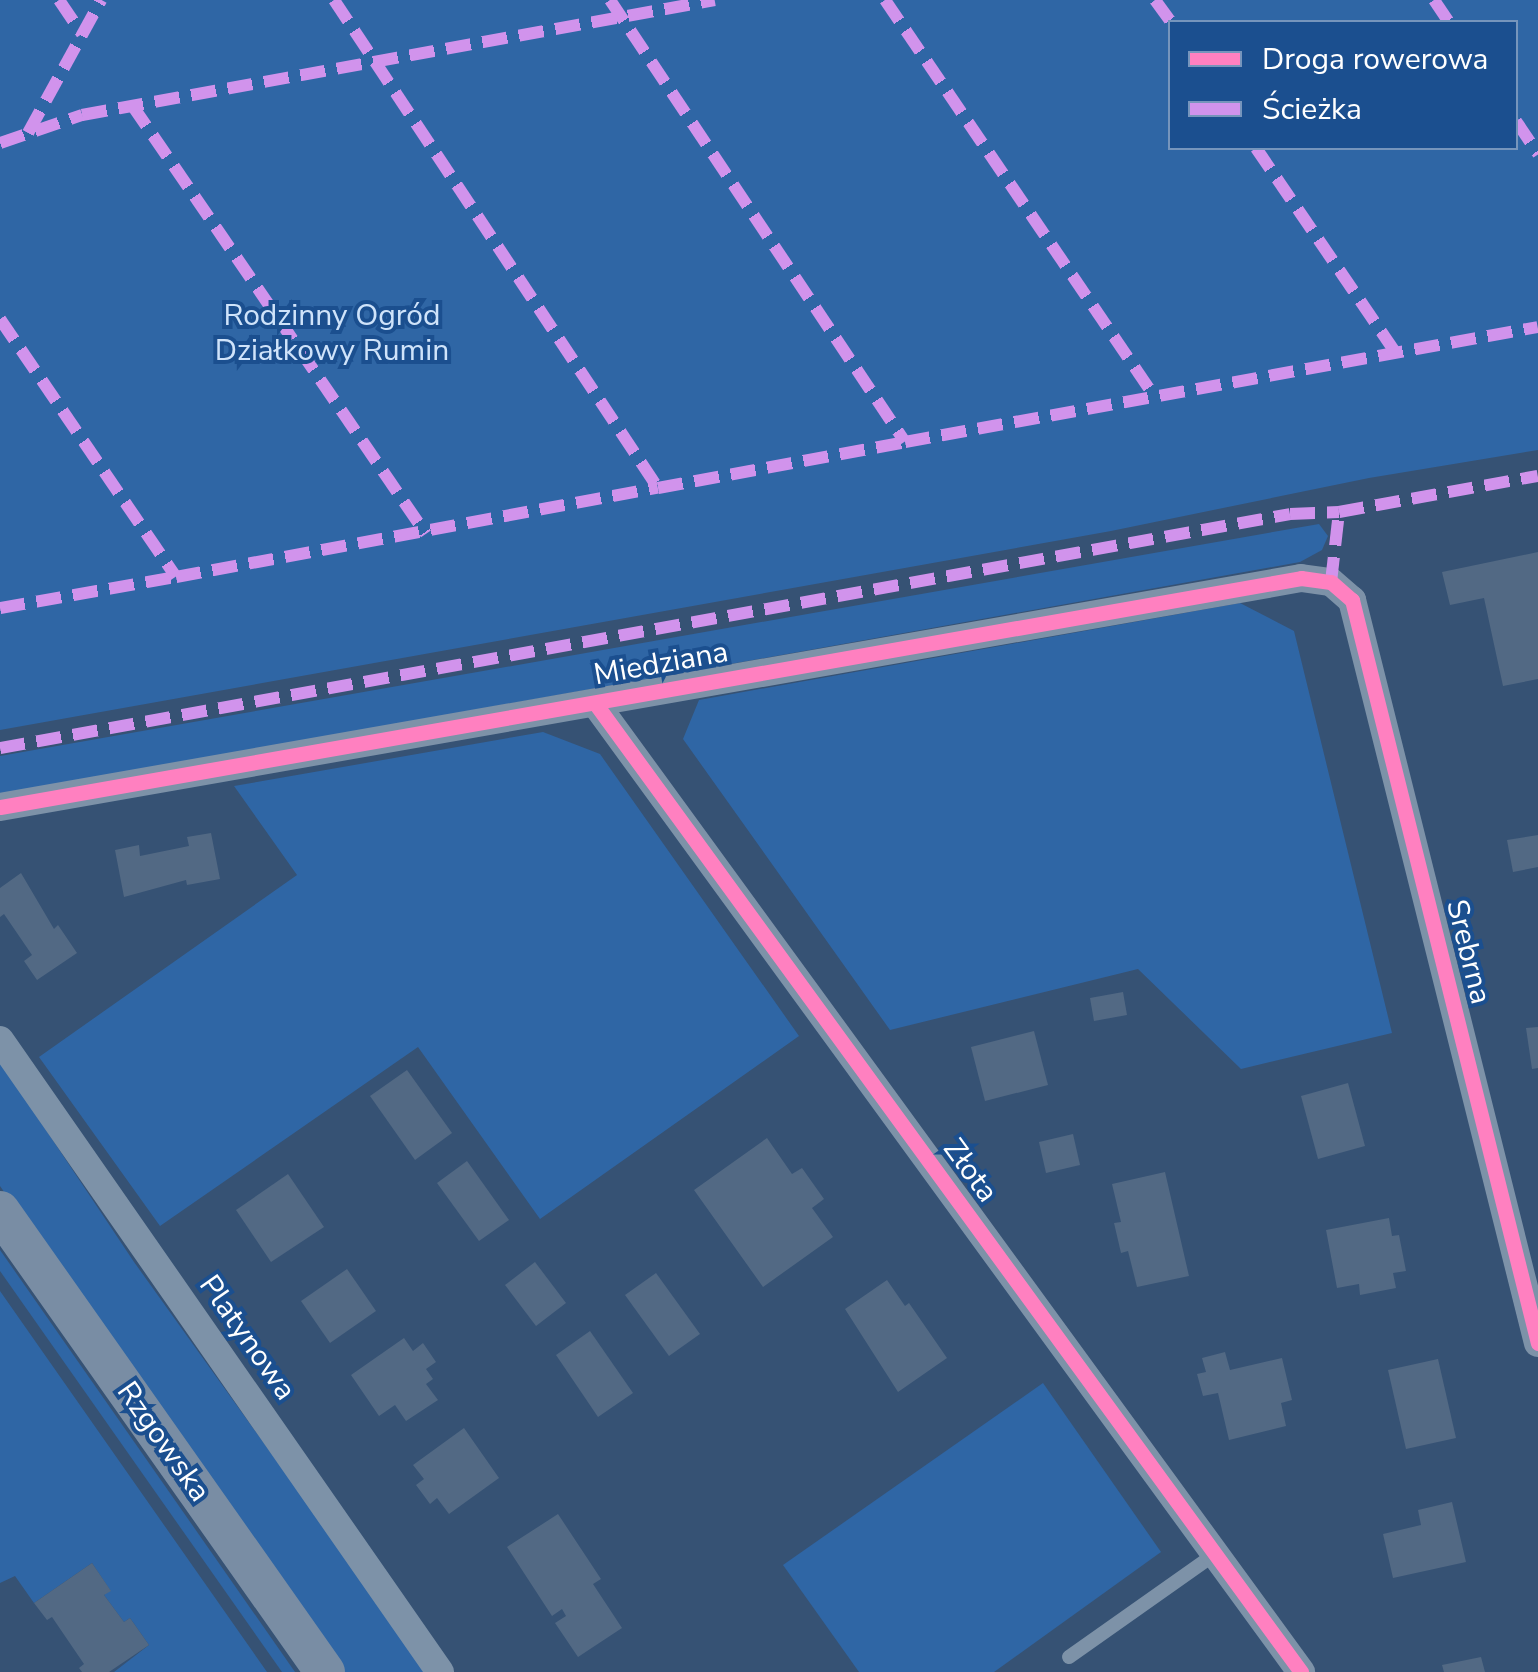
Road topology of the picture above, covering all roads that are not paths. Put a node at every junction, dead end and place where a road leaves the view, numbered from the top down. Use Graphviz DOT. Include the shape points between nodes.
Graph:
graph roads {
  1 [pos="1331,582"];
  2 [pos="595,703"];
  3 [pos="0,807"];
  4 [pos="0,1040"];
  5 [pos="0,1212"];
  6 [pos="1538,1344"];
  7 [pos="1215,1554"];
  8 [pos="1069,1658"];
  9 [pos="325,1672"];
  10 [pos="440,1672"];
  11 [pos="1300,1672"];
  1 -- 2 [label="street, Miedziana" via="1300,578"];
  1 -- 6 [label="street, Srebrna" via="1352,600"];
  2 -- 3 [label="street, Miedziana"];
  2 -- 7 [label="street, Złota"];
  4 -- 10 [label="street, Platynowa"];
  5 -- 9 [label="street, Rzgowska"];
  7 -- 8 [label="lane"];
  7 -- 11 [label="street, Złota"];
}
